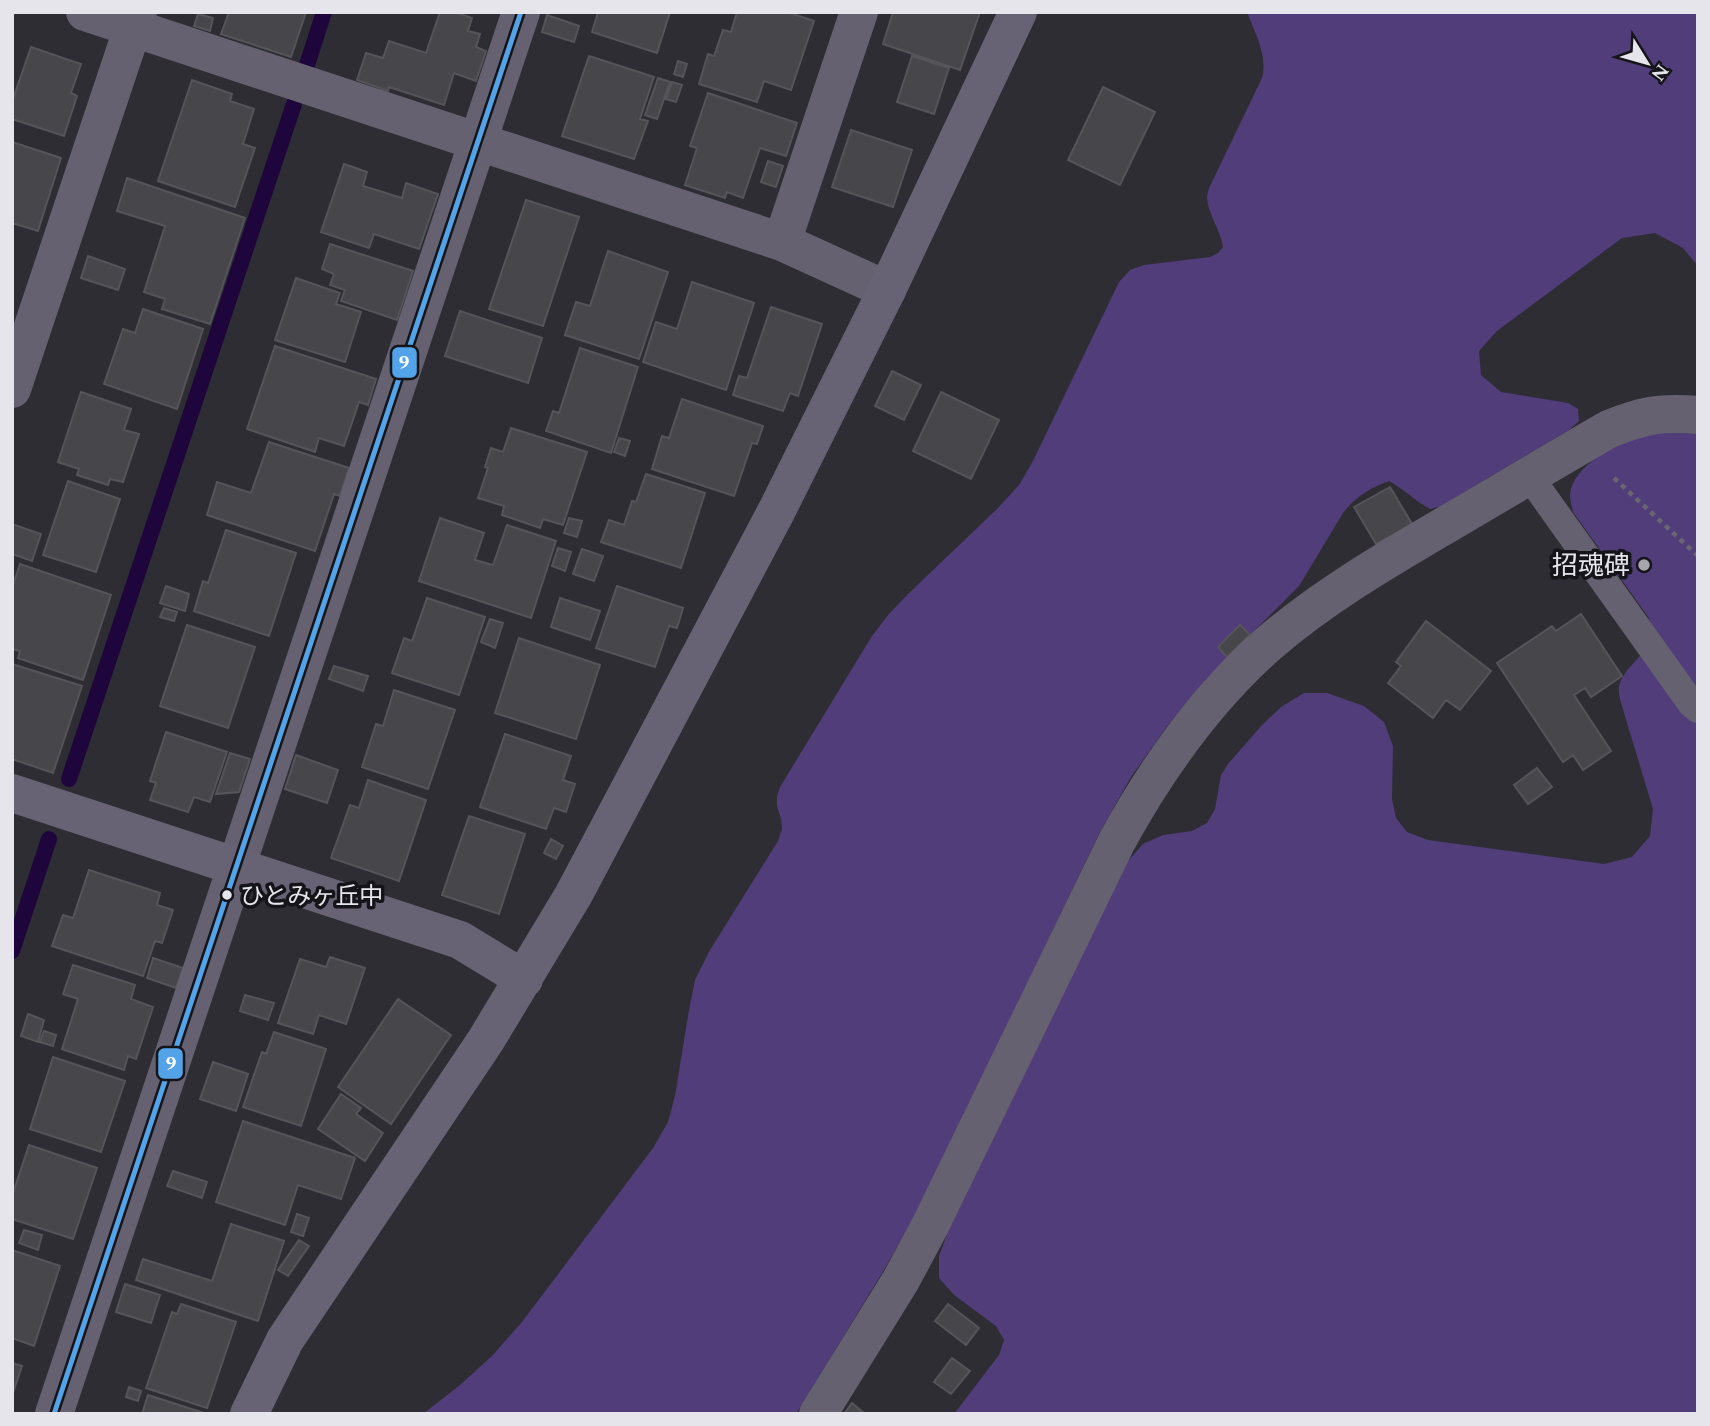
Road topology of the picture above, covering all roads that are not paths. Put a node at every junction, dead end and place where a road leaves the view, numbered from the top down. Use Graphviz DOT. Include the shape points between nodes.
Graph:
graph roads {
  1 [pos="85,12"];
  2 [pos="521,12"];
  3 [pos="859,12"];
  4 [pos="1018,12"];
  5 [pos="135,20"];
  6 [pos="478,142"];
  7 [pos="782,242"];
  8 [pos="887,290"];
  9 [pos="12,389"];
  10 [pos="1698,415"];
  11 [pos="1530,476"];
  12 [pos="1698,709"];
  13 [pos="12,793"];
  14 [pos="237,866"];
  15 [pos="523,979"];
  16 [pos="54,1414"];
  17 [pos="249,1414"];
  18 [pos="818,1414"];
  1 -- 5 [label="street"];
  2 -- 6 [label="street"];
  3 -- 7 [label="street"];
  4 -- 8 [label="street"];
  5 -- 6 [label="street"];
  5 -- 9 [label="street"];
  6 -- 7 [label="street"];
  6 -- 14 [label="street"];
  7 -- 8 [label="street"];
  8 -- 15 [label="street" via="613,823"];
  10 -- 11 [label="street" via="1667,413 1637,418 1609,429"];
  11 -- 12 [label="lane"];
  11 -- 18 [label="street" via="1316,606 1223,688 1183,736 1117,841 917,1252"];
  13 -- 14 [label="street"];
  14 -- 15 [label="street" via="460,940"];
  14 -- 16 [label="street"];
  15 -- 17 [label="street" via="285,1340"];
}
